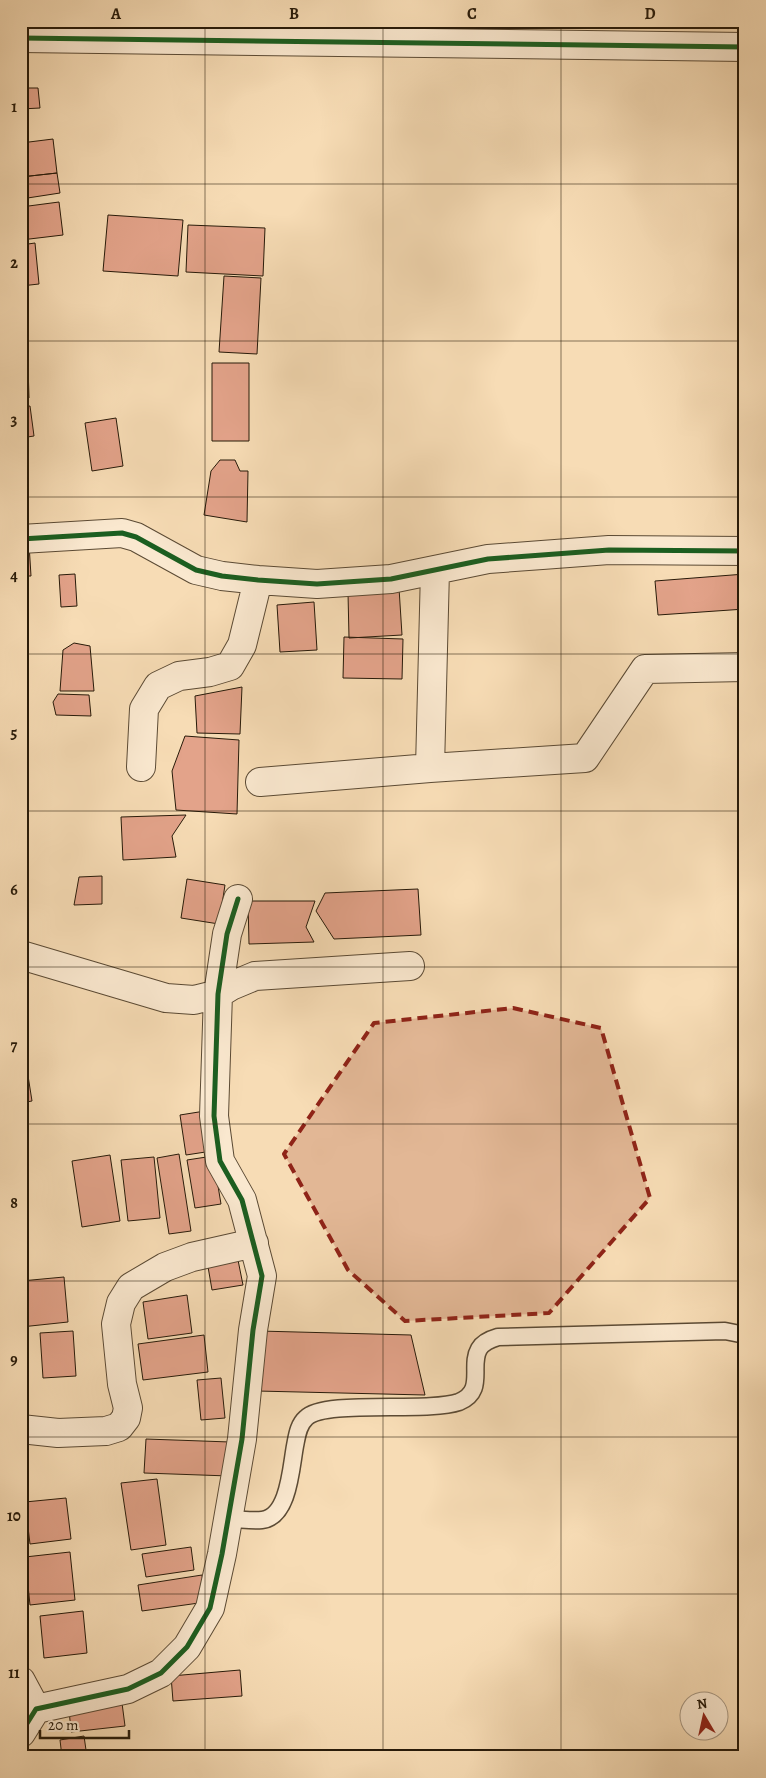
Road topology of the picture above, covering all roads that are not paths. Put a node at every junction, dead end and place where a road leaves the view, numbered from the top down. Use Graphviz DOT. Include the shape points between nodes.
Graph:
graph roads {
  1 [pos="29,32"];
  2 [pos="745,47"];
  3 [pos="21,538"];
  4 [pos="745,551"];
  5 [pos="435,570"];
  6 [pos="258,580"];
  7 [pos="745,667"];
  8 [pos="141,768"];
  9 [pos="430,768"];
  10 [pos="260,782"];
  11 [pos="238,899"];
  12 [pos="21,955"];
  13 [pos="410,966"];
  14 [pos="218,994"];
  15 [pos="254,1243"];
  16 [pos="745,1335"];
  17 [pos="21,1429"];
  18 [pos="228,1519"];
  19 [pos="21,1681"];
  20 [pos="36,1709"];
  21 [pos="21,1733"];
  1 -- 2 [label="street"];
  3 -- 6 [label="street" via="122,533 136,537 196,570"];
  4 -- 5 [label="street" via="599,551 488,559"];
  5 -- 6 [label="street" via="391,579 317,584"];
  5 -- 9 [label="street"];
  6 -- 8 [label="street" via="242,645 230,666 178,676 158,686 144,709"];
  7 -- 9 [label="street" via="645,669 584,758"];
  9 -- 10 [label="street"];
  11 -- 14 [label="street" via="227,934"];
  12 -- 14 [label="street" via="166,998 194,1000"];
  13 -- 14 [label="street" via="255,976"];
  14 -- 15 [label="street" via="214,1116 220,1161 242,1200"];
  15 -- 17 [label="street" via="192,1257 165,1267 131,1288 121,1304 116,1324 122,1384 128,1408 120,1427 106,1431 58,1433"];
  15 -- 18 [label="street" via="262,1276 242,1439"];
  16 -- 18 [label="lane" via="725,1331 498,1337 479,1349 476,1384 461,1401 442,1406 346,1408 306,1417 299,1428 286,1496 277,1514 263,1520"];
  18 -- 20 [label="street" via="210,1608 187,1647 161,1673 128,1689"];
  19 -- 20 [label="street"];
  20 -- 21 [label="street"];
}
